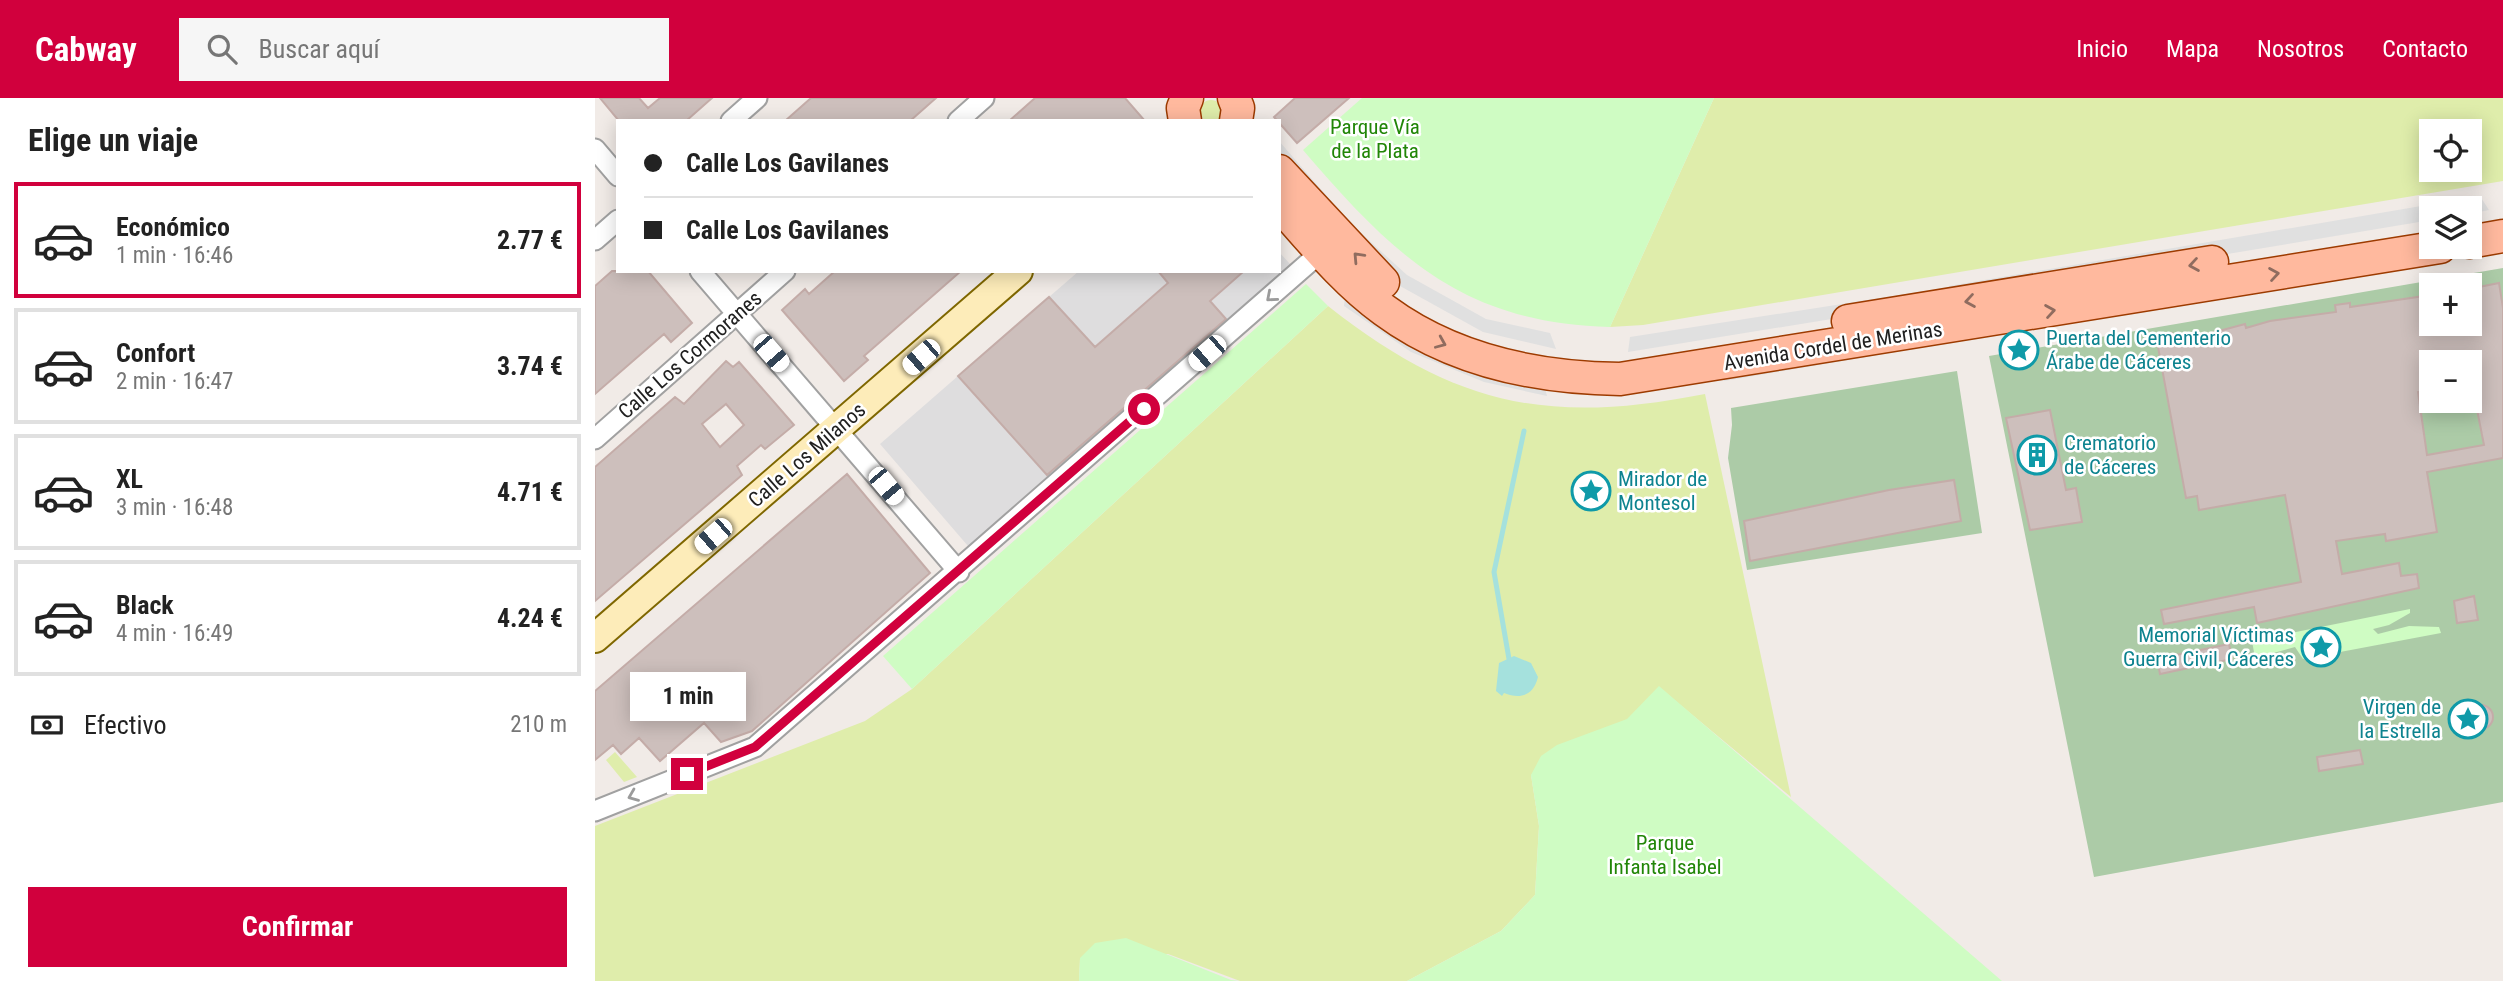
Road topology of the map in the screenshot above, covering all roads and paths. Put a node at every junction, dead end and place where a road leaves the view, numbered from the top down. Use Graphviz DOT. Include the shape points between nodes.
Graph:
graph roads {
  1 [pos="757,98"];
  2 [pos="984,98"];
  3 [pos="733,119"];
  4 [pos="960,119"];
  5 [pos="595,149"];
  6 [pos="1281,173"];
  7 [pos="616,174"];
  8 [pos="1281,206"];
  9 [pos="2503,216"];
  10 [pos="2482,218"];
  11 [pos="616,222"];
  12 [pos="2419,228"];
  13 [pos="2503,236"];
  14 [pos="595,240"];
  15 [pos="2482,240"];
  16 [pos="2419,250"];
  17 [pos="1321,252"];
  18 [pos="702,273"];
  19 [pos="783,273"];
  20 [pos="1016,273"];
  21 [pos="736,313"];
  22 [pos="837,430"];
  23 [pos="595,439"];
  24 [pos="959,572"];
  25 [pos="595,638"];
  26 [pos="595,811"];
  1 -- 3 [label="street"];
  2 -- 4 [label="street"];
  5 -- 7 [label="street"];
  12 -- 6 [label="main road, Avenida Cordel de Merinas, one-way" via="1619,359 1572,357 1515,347 1435,318 1394,292 1365,265"];
  8 -- 17 [label="main road, Avenida Cordel de Merinas"];
  9 -- 10 [label="main road"];
  11 -- 14 [label="street"];
  13 -- 15 [label="main road"];
  17 -- 16 [label="main road, Avenida Cordel de Merinas, one-way" via="1383,310 1427,338 1511,368 1570,378 1620,379"];
  17 -- 24 [label="street, one-way"];
  18 -- 21 [label="street"];
  19 -- 21 [label="street, Calle Los Cormoranes"];
  20 -- 22 [label="street, Calle Los Milanos"];
  21 -- 22 [label="street"];
  21 -- 23 [label="street, Calle Los Cormoranes"];
  22 -- 24 [label="street"];
  22 -- 25 [label="street, Calle Los Milanos"];
  24 -- 26 [label="street, one-way" via="755,747"];
}
